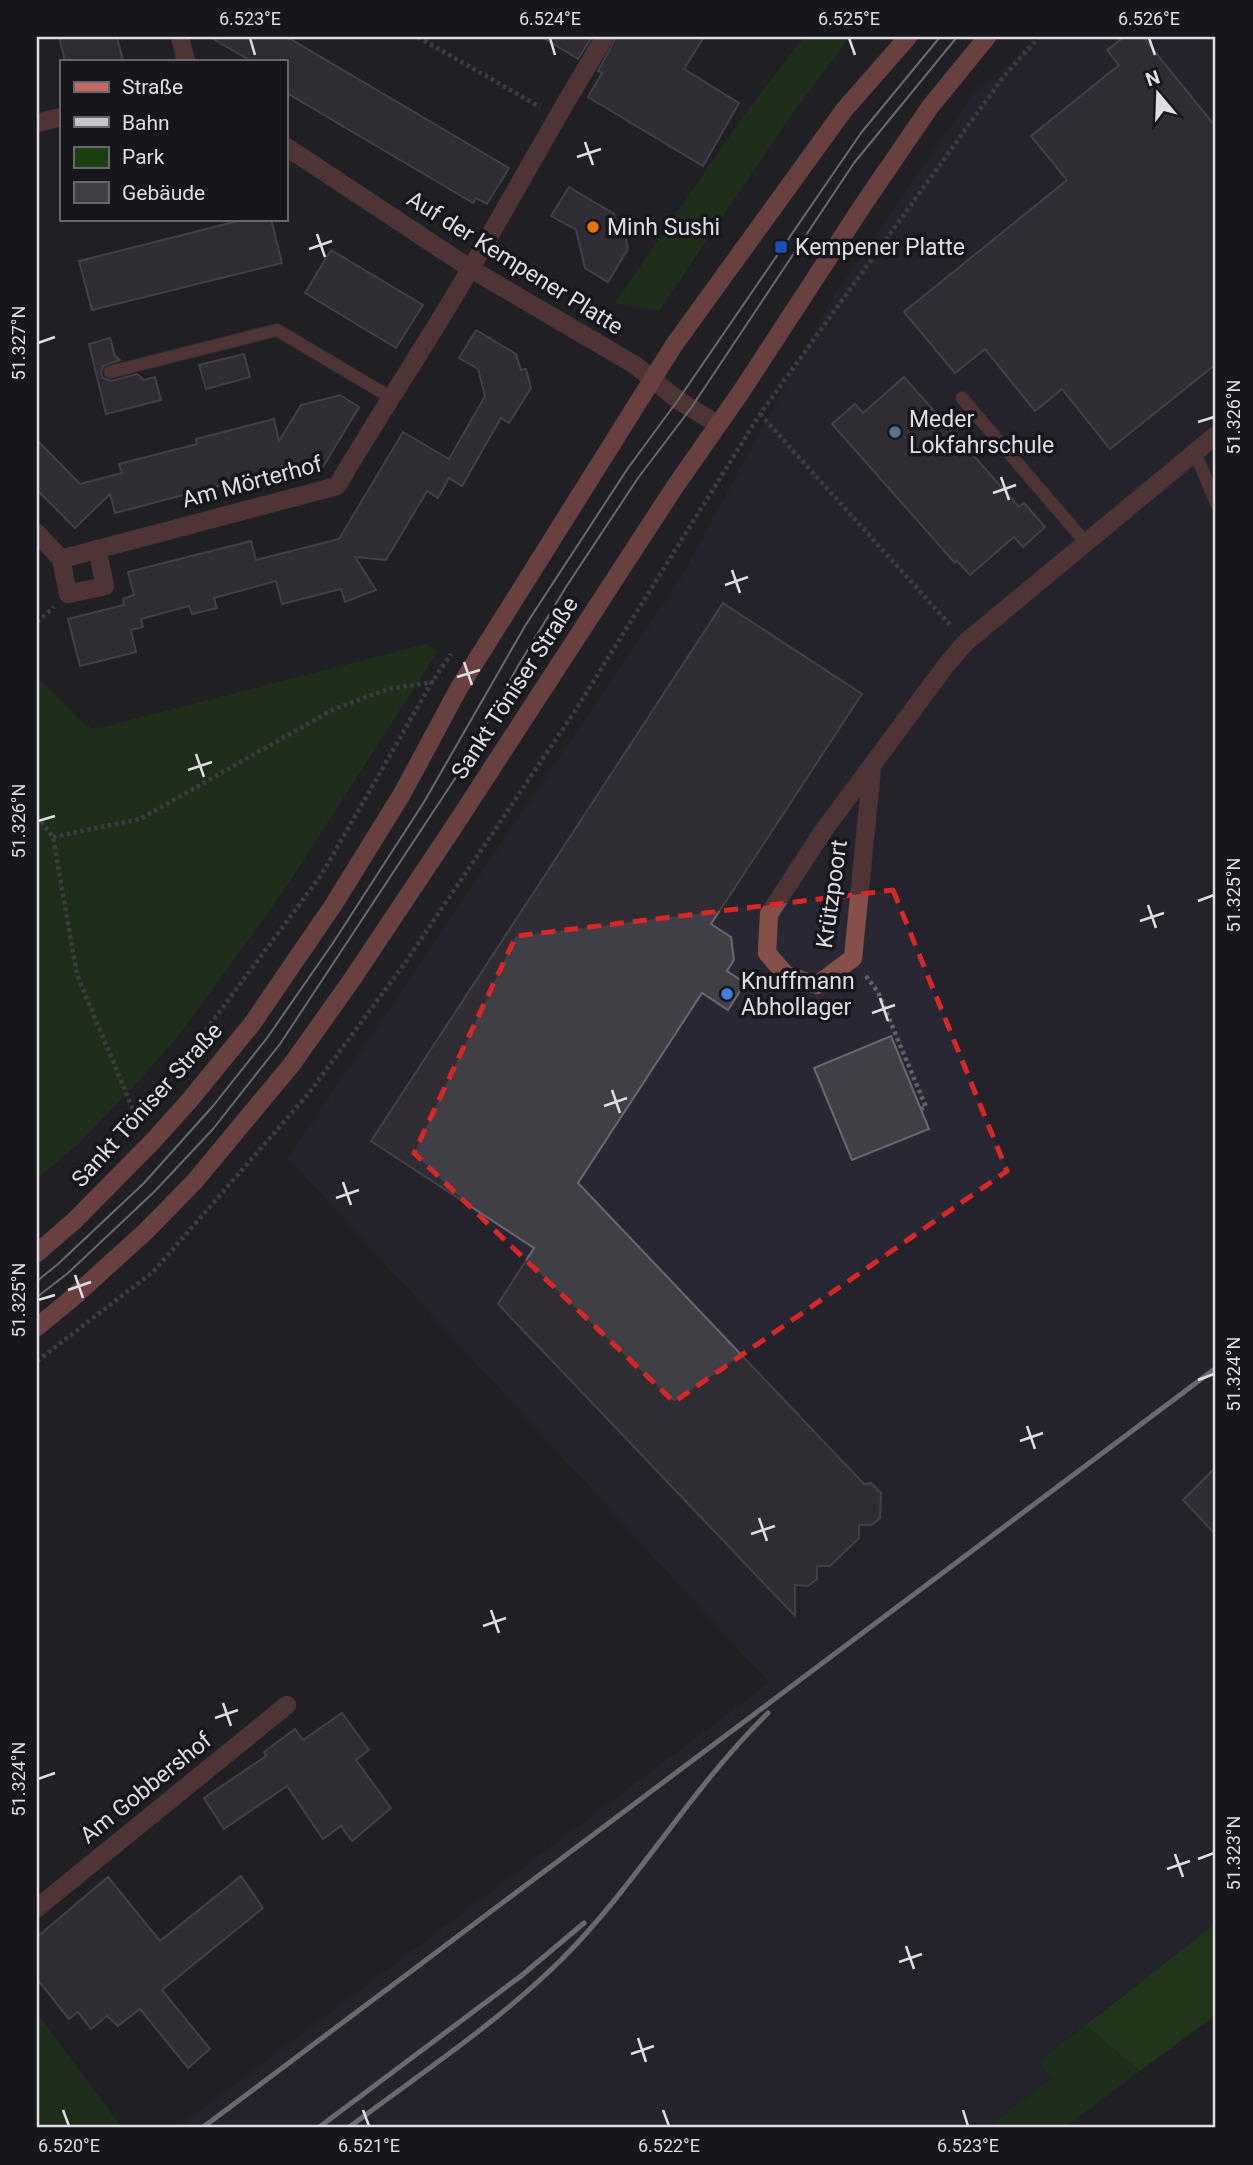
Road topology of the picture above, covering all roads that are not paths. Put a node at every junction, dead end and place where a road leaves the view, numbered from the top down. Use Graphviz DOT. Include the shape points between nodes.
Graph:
graph roads {
  1 [pos="180,37"];
  2 [pos="605,37"];
  3 [pos="908,37"];
  4 [pos="988,37"];
  5 [pos="186,60"];
  6 [pos="60,117"];
  7 [pos="37,123"];
  8 [pos="287,147"];
  9 [pos="471,269"];
  10 [pos="110,372"];
  11 [pos="653,380"];
  12 [pos="390,397"];
  13 [pos="962,398"];
  14 [pos="717,425"];
  15 [pos="1216,435"];
  16 [pos="1195,453"];
  17 [pos="1216,503"];
  18 [pos="37,533"];
  19 [pos="1086,543"];
  20 [pos="97,549"];
  21 [pos="61,559"];
  22 [pos="872,768"];
  23 [pos="37,1253"];
  24 [pos="37,1327"];
  25 [pos="287,1705"];
  26 [pos="37,1908"];
  1 -- 5 [label="street"];
  2 -- 9 [label="street, Am Mörterhof"];
  3 -- 11 [label="main road, Sankt Töniser Straße" via="844,110"];
  4 -- 14 [label="main road, Sankt Töniser Straße" via="930,107"];
  6 -- 7 [label="street"];
  8 -- 9 [label="street, Auf der Kempener Platte"];
  9 -- 11 [label="street, Auf der Kempener Platte"];
  9 -- 12 [label="street, Am Mörterhof"];
  10 -- 12 [label="lane" via="277,330"];
  11 -- 14 [label="street, Auf der Kempener Platte"];
  11 -- 23 [label="main road, Sankt Töniser Straße" via="459,688 402,794 334,904 252,1024 153,1141"];
  12 -- 20 [label="street, Am Mörterhof" via="337,486"];
  13 -- 19 [label="lane"];
  14 -- 24 [label="main road, Sankt Töniser Straße" via="292,1064 195,1181 145,1232"];
  15 -- 16 [label="street, Krützpoort"];
  16 -- 17 [label="lane"];
  16 -- 19 [label="street, Krützpoort"];
  18 -- 21 [label="street"];
  19 -- 22 [label="street, Krützpoort" via="965,642"];
  20 -- 21 [label="street, Am Mörterhof"];
  20 -- 21 [label="street" via="105,586 68,594"];
  22 -- 22 [label="street, Krützpoort" via="769,914 767,953 786,975 817,985 853,958"];
  25 -- 26 [label="street, Am Gobbershof"];
}
